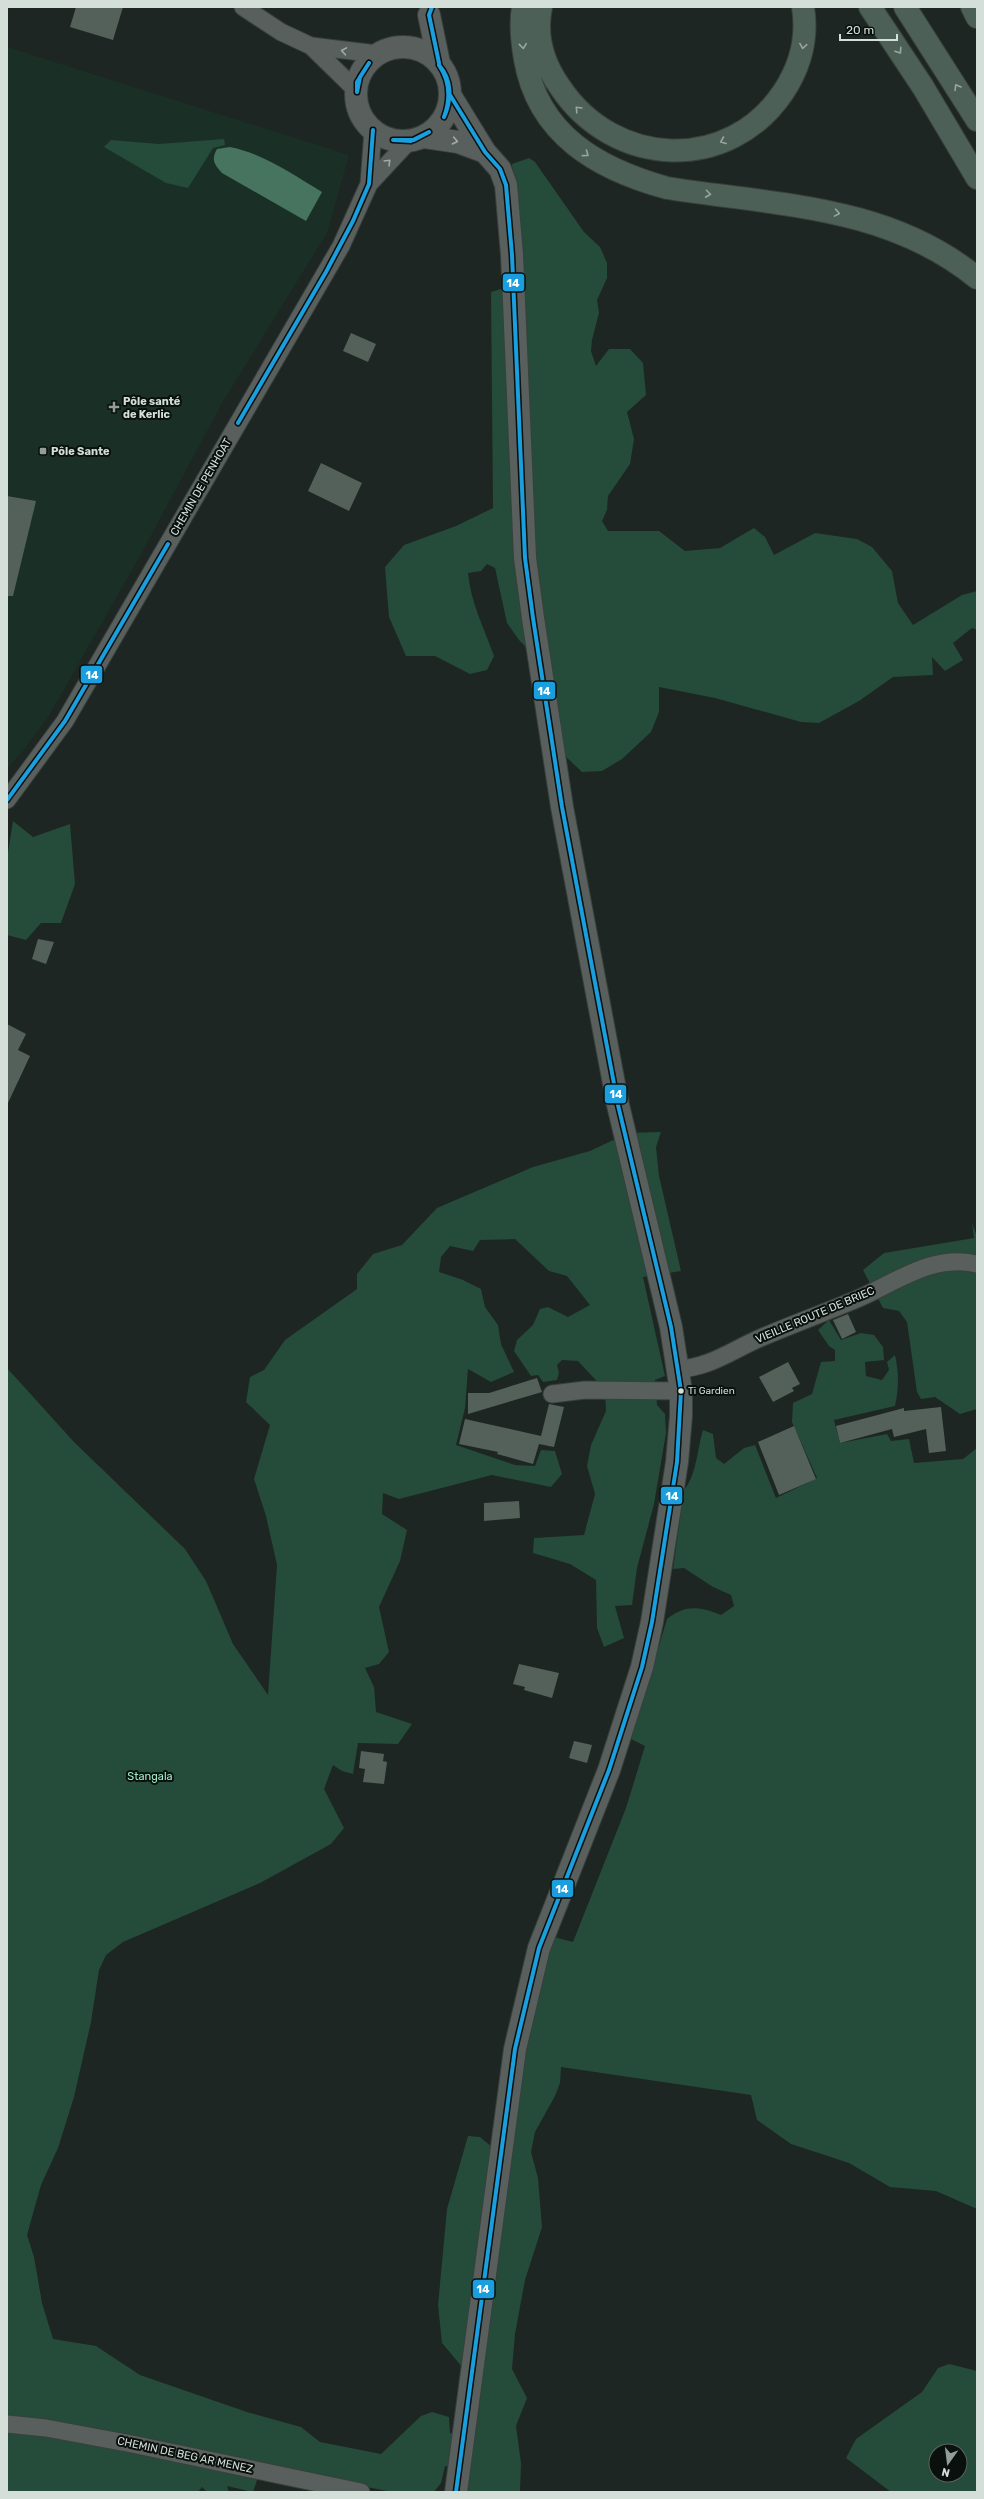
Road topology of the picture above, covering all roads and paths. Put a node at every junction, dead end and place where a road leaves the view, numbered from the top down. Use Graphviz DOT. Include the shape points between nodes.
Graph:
graph roads {
  1 [pos="243,7"];
  2 [pos="523,7"];
  3 [pos="541,7"];
  4 [pos="804,7"];
  5 [pos="870,7"];
  6 [pos="905,7"];
  7 [pos="972,7"];
  8 [pos="431,11"];
  9 [pos="977,17"];
  10 [pos="311,46"];
  11 [pos="408,47"];
  12 [pos="377,54"];
  13 [pos="439,63"];
  14 [pos="356,90"];
  15 [pos="450,96"];
  16 [pos="977,120"];
  17 [pos="373,130"];
  18 [pos="416,139"];
  19 [pos="484,152"];
  20 [pos="977,178"];
  21 [pos="369,184"];
  22 [pos="977,278"];
  23 [pos="7,800"];
  24 [pos="977,1264"];
  25 [pos="678,1369"];
  26 [pos="681,1391"];
  27 [pos="552,1394"];
  28 [pos="7,2424"];
  29 [pos="361,2492"];
  30 [pos="456,2492"];
  1 -- 10 [label="street" via="281,32"];
  2 -- 22 [label="highway, one-way" via="524,52 537,99 561,133 594,159 639,180 667,188 832,213 897,230 955,260"];
  4 -- 3 [label="highway, one-way" via="805,34 802,52 796,68 776,102 763,116 740,133 706,147 684,151 660,151 640,147 612,137 592,124 574,105 546,64 539,31"];
  5 -- 20 [label="highway, one-way"];
  16 -- 6 [label="highway, one-way"];
  7 -- 9 [label="highway"];
  8 -- 11 [label="street"];
  8 -- 13 [label="street"];
  12 -- 10 [label="street, one-way"];
  10 -- 14 [label="street"];
  11 -- 12 [label="street" via="397,47"];
  11 -- 13 [label="street" via="430,55"];
  12 -- 14 [label="street" via="363,70"];
  13 -- 15 [label="street" via="445,73"];
  14 -- 17 [label="street" via="357,105 363,119"];
  15 -- 18 [label="street" via="443,120"];
  15 -- 19 [label="street"];
  17 -- 18 [label="street" via="396,141"];
  17 -- 21 [label="street, CHEMIN DE PENHOAT"];
  18 -- 19 [label="street, one-way" via="458,142"];
  21 -- 18 [label="street, CHEMIN DE PENHOAT, one-way"];
  19 -- 25 [label="street" via="500,169 506,185 513,263 525,558 562,807 618,1105 657,1263"];
  21 -- 23 [label="street, CHEMIN DE PENHOAT" via="347,234 326,272 91,678 49,746"];
  24 -- 25 [label="street, VIEILLE ROUTE DE BRIEC" via="954,1262 921,1269 720,1358 692,1368"];
  25 -- 26 [label="street"];
  26 -- 27 [label="street" via="584,1390"];
  26 -- 30 [label="street" via="677,1462 648,1645 608,1770 539,1948 515,2049"];
  28 -- 29 [label="street, CHEMIN DE BEG AR MENEZ" via="46,2428 132,2444"];
}
